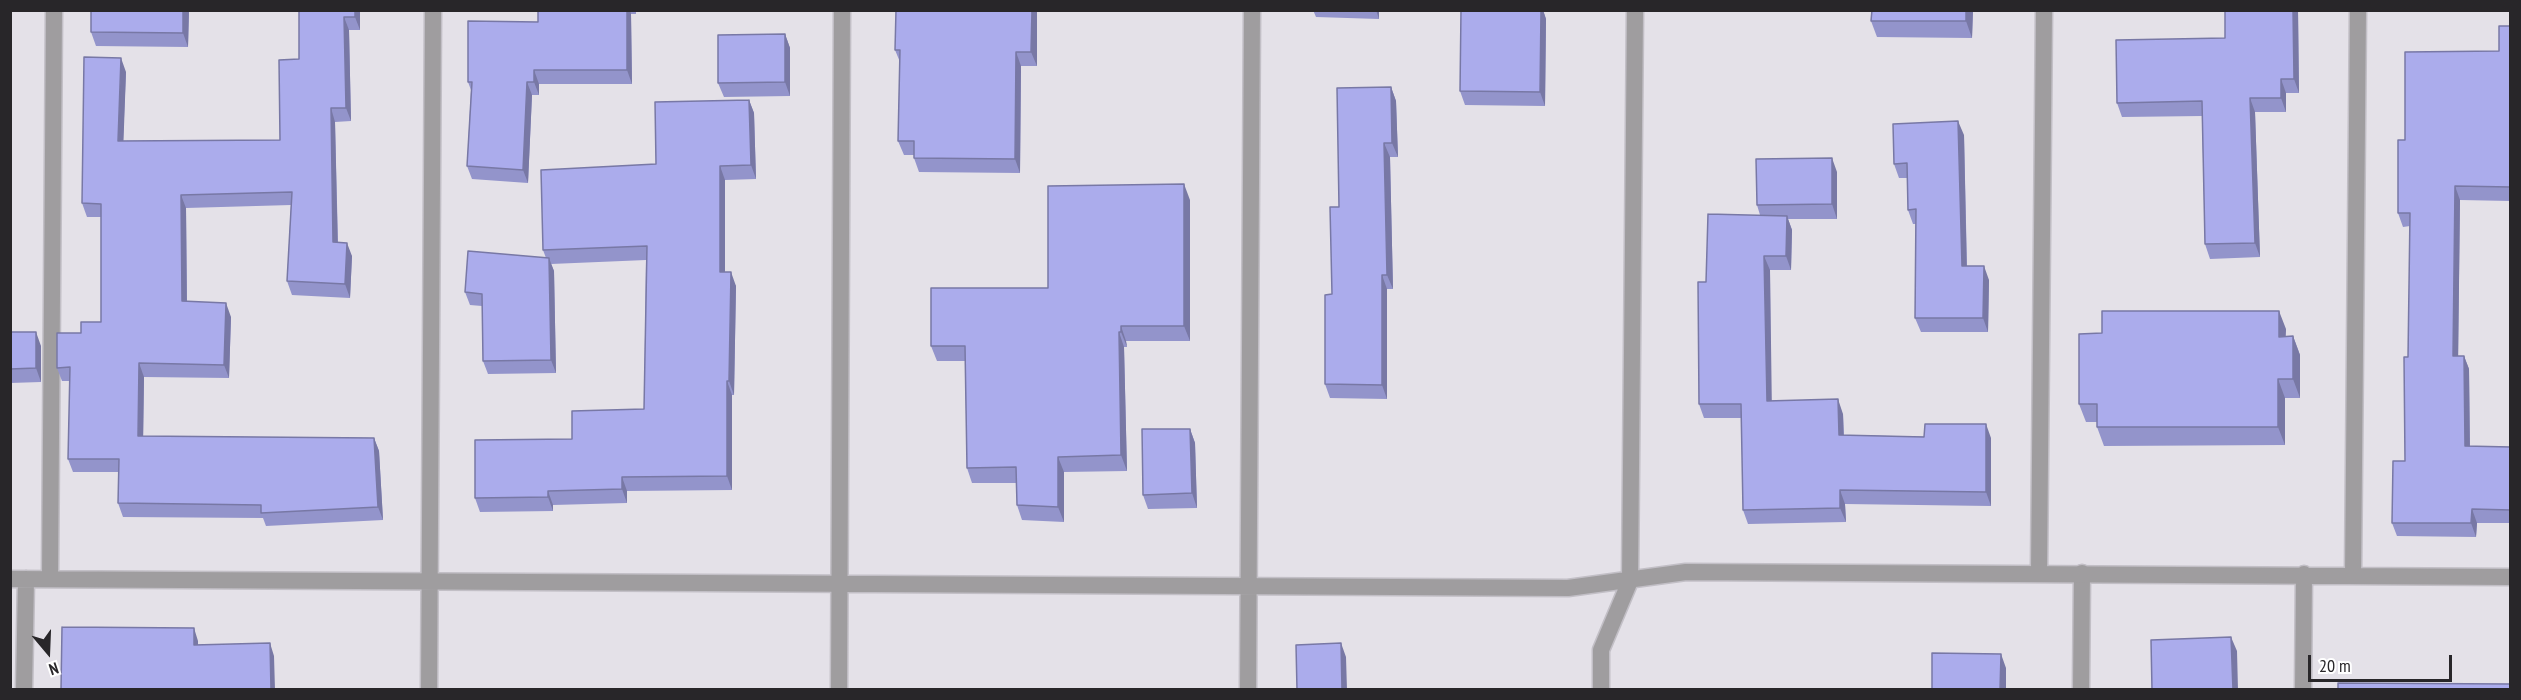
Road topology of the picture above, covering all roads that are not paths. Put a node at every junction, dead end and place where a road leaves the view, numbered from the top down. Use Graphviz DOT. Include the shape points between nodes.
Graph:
graph roads {
  1 [pos="54,10"];
  2 [pos="433,10"];
  3 [pos="842,10"];
  4 [pos="1252,10"];
  5 [pos="1635,10"];
  6 [pos="2044,10"];
  7 [pos="2358,10"];
  8 [pos="2039,572"];
  9 [pos="2082,573"];
  10 [pos="2304,574"];
  11 [pos="2354,575"];
  12 [pos="2511,577"];
  13 [pos="50,578"];
  14 [pos="18,579"];
  15 [pos="429,581"];
  16 [pos="1630,581"];
  17 [pos="839,584"];
  18 [pos="1250,587"];
  19 [pos="24,690"];
  20 [pos="429,690"];
  21 [pos="839,690"];
  22 [pos="1248,690"];
  23 [pos="1601,690"];
  24 [pos="2081,690"];
  25 [pos="2302,690"];
  1 -- 13 [label="street"];
  2 -- 15 [label="street"];
  3 -- 17 [label="street"];
  4 -- 18 [label="street"];
  5 -- 16 [label="street"];
  6 -- 8 [label="street"];
  7 -- 11 [label="street"];
  8 -- 9 [label="street"];
  8 -- 16 [label="street" via="1686,572"];
  9 -- 10 [label="street"];
  9 -- 24 [label="street"];
  10 -- 11 [label="street"];
  10 -- 25 [label="street"];
  11 -- 12 [label="street"];
  13 -- 14 [label="street"];
  13 -- 15 [label="street"];
  14 -- 19 [label="street"];
  15 -- 17 [label="street"];
  15 -- 20 [label="street"];
  16 -- 18 [label="street" via="1568,588"];
  16 -- 23 [label="street" via="1601,650"];
  17 -- 18 [label="street"];
  17 -- 21 [label="street"];
  18 -- 22 [label="street"];
}
